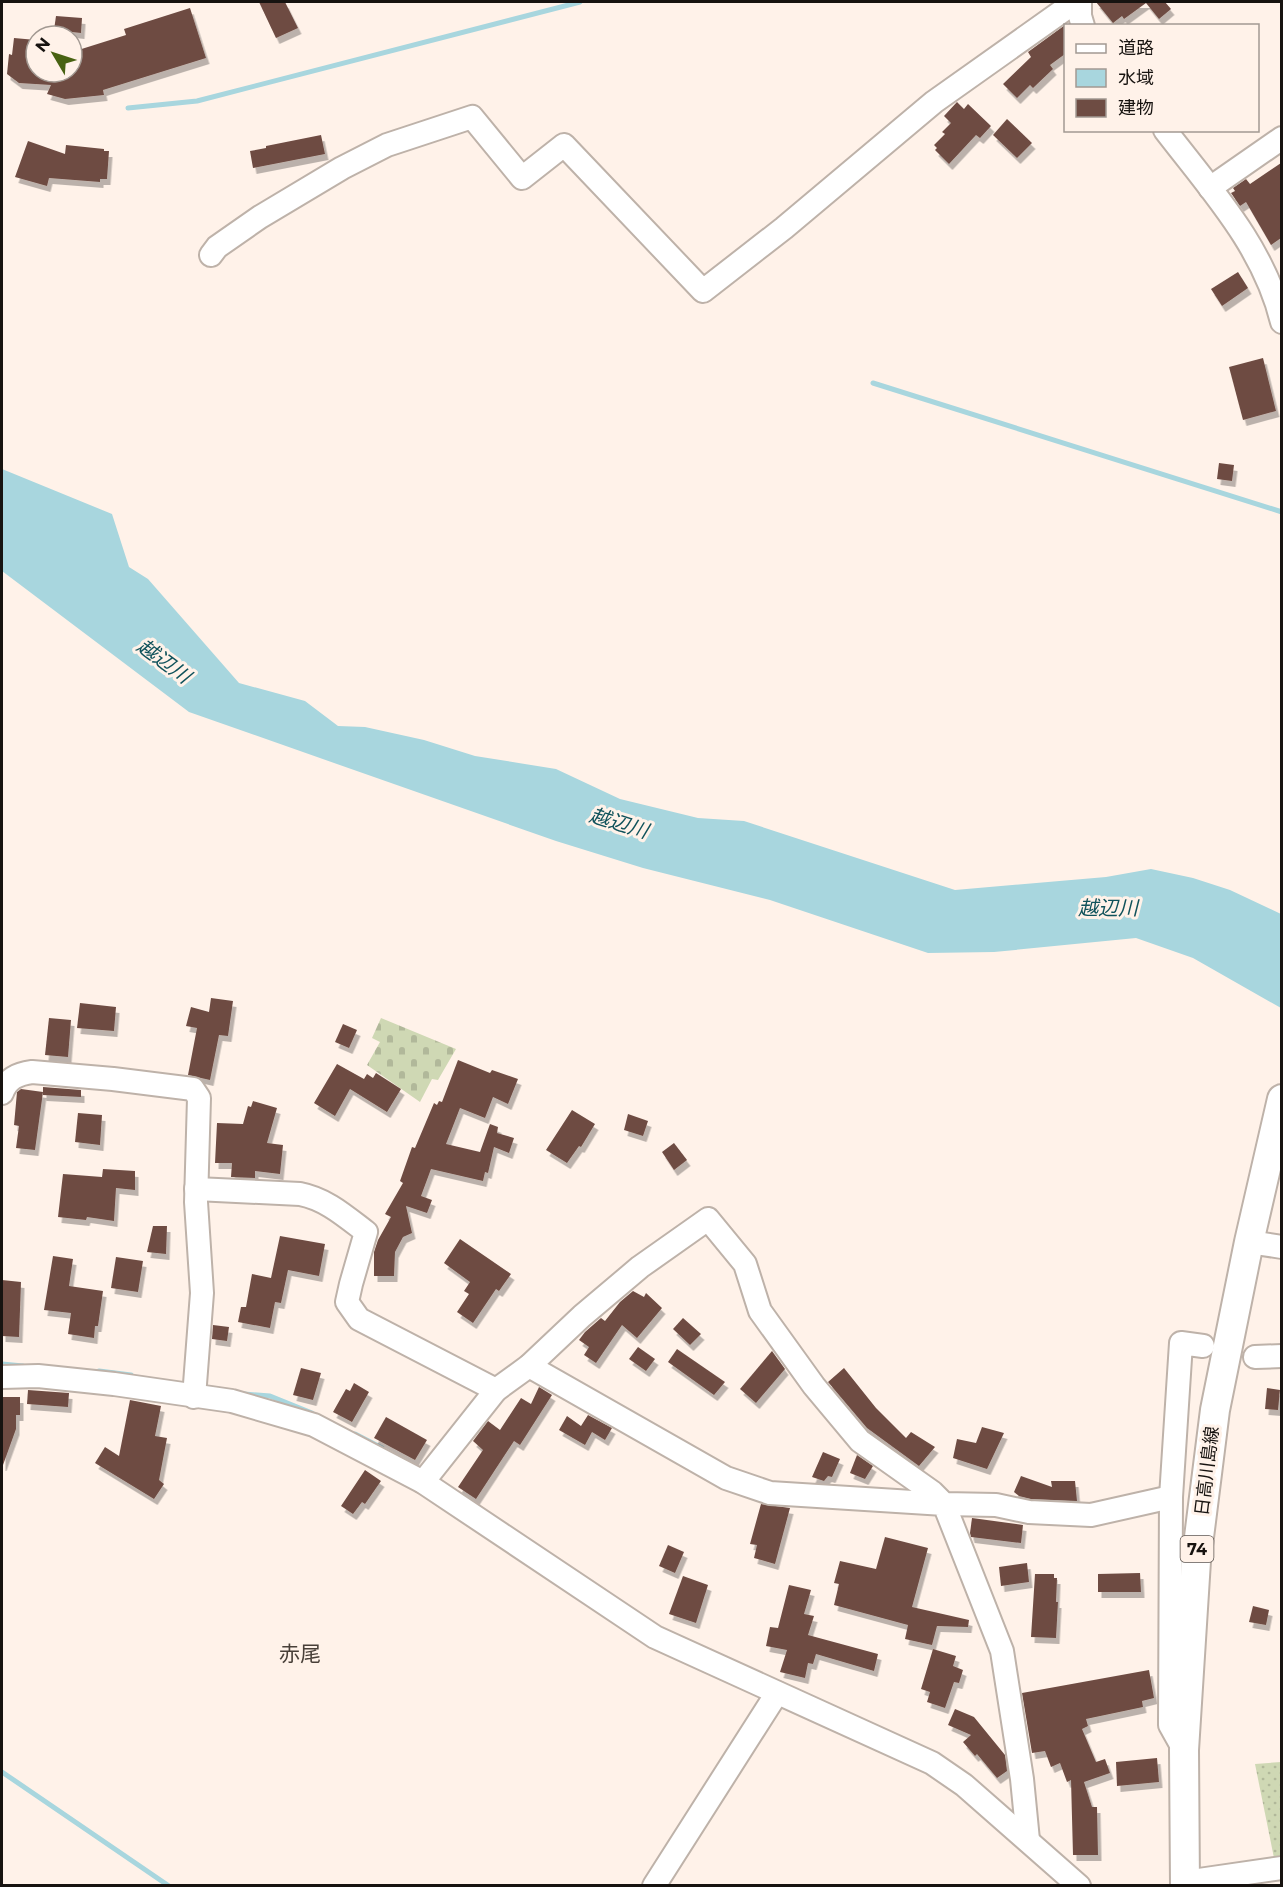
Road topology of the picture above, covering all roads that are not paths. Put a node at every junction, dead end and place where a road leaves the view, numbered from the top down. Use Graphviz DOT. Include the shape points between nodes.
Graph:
graph roads {
  1 [pos="1077,2"];
  2 [pos="1082,24"];
  3 [pos="1167,132"];
  4 [pos="1281,138"];
  5 [pos="1210,188"];
  6 [pos="211,255"];
  7 [pos="1281,316"];
  8 [pos="2,1093"];
  9 [pos="1281,1099"];
  10 [pos="196,1189"];
  11 [pos="1252,1230"];
  12 [pos="1281,1247"];
  13 [pos="1203,1346"];
  14 [pos="1281,1356"];
  15 [pos="1255,1357"];
  16 [pos="530,1366"];
  17 [pos="2,1377"];
  18 [pos="496,1390"];
  19 [pos="195,1391"];
  20 [pos="423,1482"];
  21 [pos="1171,1497"];
  22 [pos="944,1504"];
  23 [pos="777,1694"];
  24 [pos="1184,1750"];
  25 [pos="1028,1840"];
  26 [pos="1281,1868"];
  27 [pos="1185,1884"];
  28 [pos="654,1886"];
  29 [pos="1079,1886"];
  1 -- 2 [label="street"];
  1 -- 6 [label="street" via="934,102 703,291 564,145 522,178 472,117 387,145 342,168 260,217"];
  3 -- 5 [label="street"];
  4 -- 5 [label="street"];
  5 -- 7 [label="street" via="1265,271"];
  8 -- 10 [label="street" via="12,1078 32,1072 193,1089 199,1098"];
  9 -- 11 [label="main road, 日高川島線 / 74"];
  10 -- 18 [label="street" via="300,1194 314,1197 340,1212 366,1232 347,1302 359,1319"];
  10 -- 19 [label="street" via="202,1293"];
  11 -- 12 [label="street"];
  11 -- 24 [label="main road, 日高川島線 / 74" via="1215,1410 1196,1561"];
  13 -- 21 [label="street" via="1181,1343"];
  14 -- 15 [label="street"];
  16 -- 18 [label="street"];
  16 -- 22 [label="street" via="726,1478 770,1493"];
  16 -- 22 [label="street" via="640,1267 708,1219 746,1264 760,1311 814,1386 860,1441 932,1491"];
  17 -- 19 [label="street" via="38,1376"];
  18 -- 20 [label="street"];
  19 -- 20 [label="street" via="314,1425"];
  20 -- 23 [label="street" via="655,1637"];
  21 -- 22 [label="street" via="1091,1515"];
  21 -- 24 [label="street" via="1170,1725"];
  22 -- 25 [label="street" via="1002,1651"];
  23 -- 25 [label="street" via="932,1763"];
  23 -- 28 [label="street"];
  24 -- 27 [label="main road, 日高川島線 / 74"];
  25 -- 29 [label="street"];
  26 -- 27 [label="street"];
}
